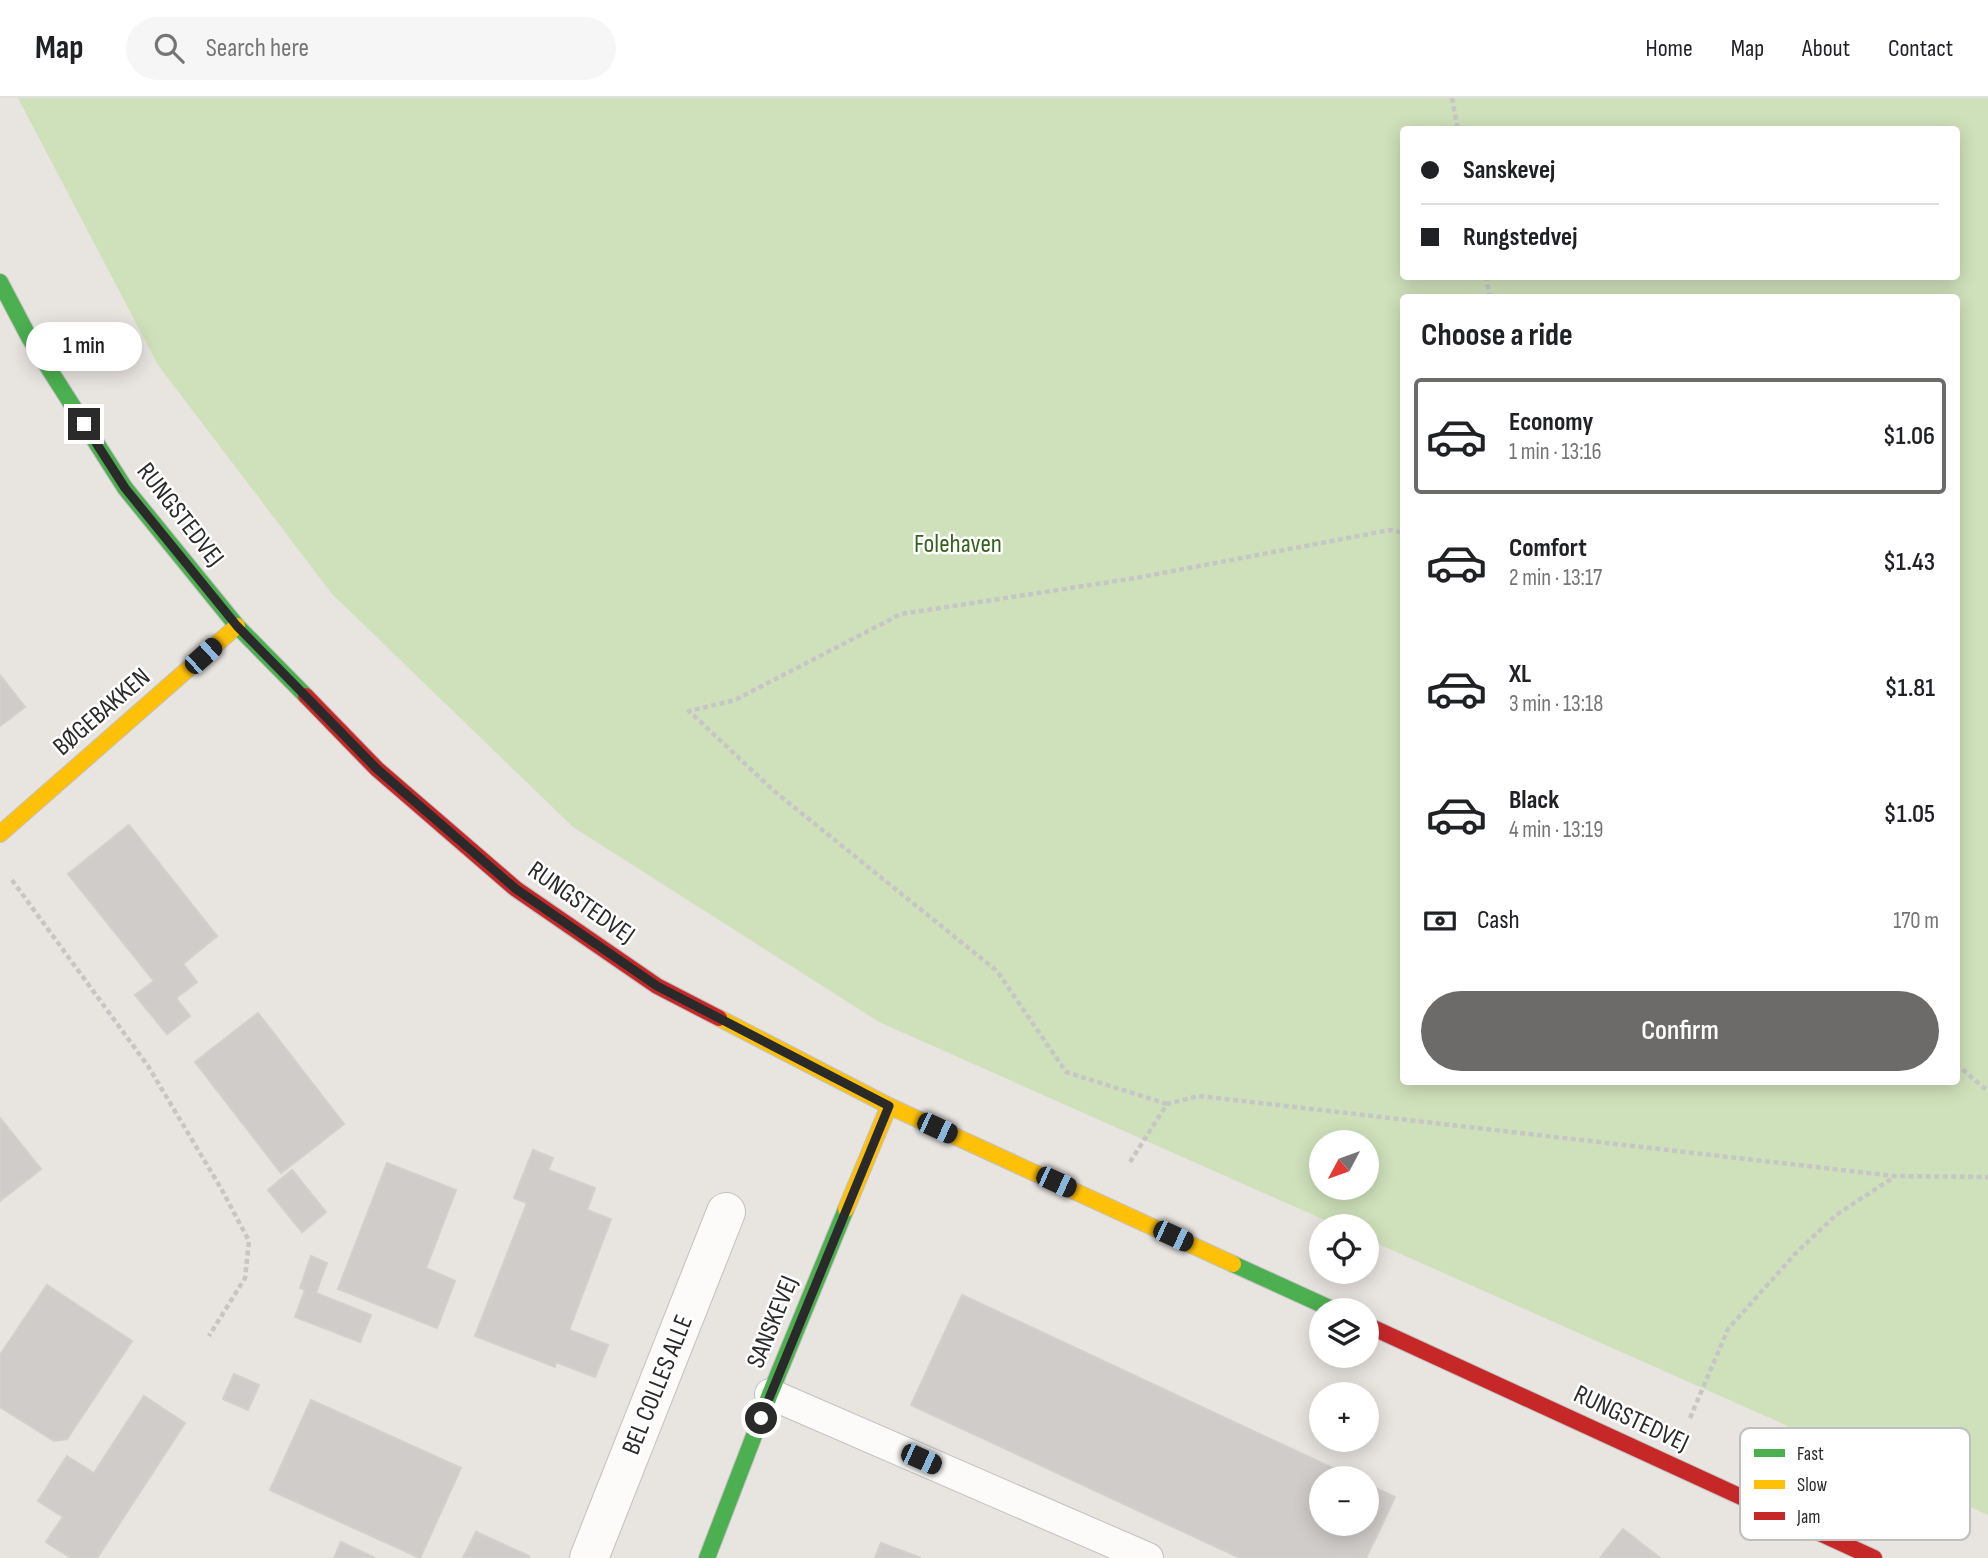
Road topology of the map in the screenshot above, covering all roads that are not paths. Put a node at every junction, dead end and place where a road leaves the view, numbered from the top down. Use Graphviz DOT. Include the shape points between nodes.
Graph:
graph roads {
  1 [pos="0,282"];
  2 [pos="237,626"];
  3 [pos="0,835"];
  4 [pos="889,1106"];
  5 [pos="726,1212"];
  6 [pos="1309,1299"];
  7 [pos="1379,1330"];
  8 [pos="770,1394"];
  9 [pos="1740,1496"];
  10 [pos="1835,1540"];
  11 [pos="589,1558"];
  12 [pos="707,1558"];
  13 [pos="1148,1558"];
  14 [pos="1874,1558"];
  1 -- 2 [label="main road, RUNGSTEDVEJ" via="30,339 125,488"];
  2 -- 3 [label="main road, BØGEBAKKEN"];
  2 -- 4 [label="main road, RUNGSTEDVEJ" via="377,769 516,889 657,986"];
  4 -- 6 [label="main road, RUNGSTEDVEJ"];
  4 -- 8 [label="main road, SANSKEVEJ"];
  5 -- 11 [label="street, BEL COLLES ALLE"];
  7 -- 9 [label="main road, RUNGSTEDVEJ"];
  8 -- 12 [label="main road, SANSKEVEJ"];
  8 -- 13 [label="lane"];
  10 -- 14 [label="main road, RUNGSTEDVEJ"];
}
